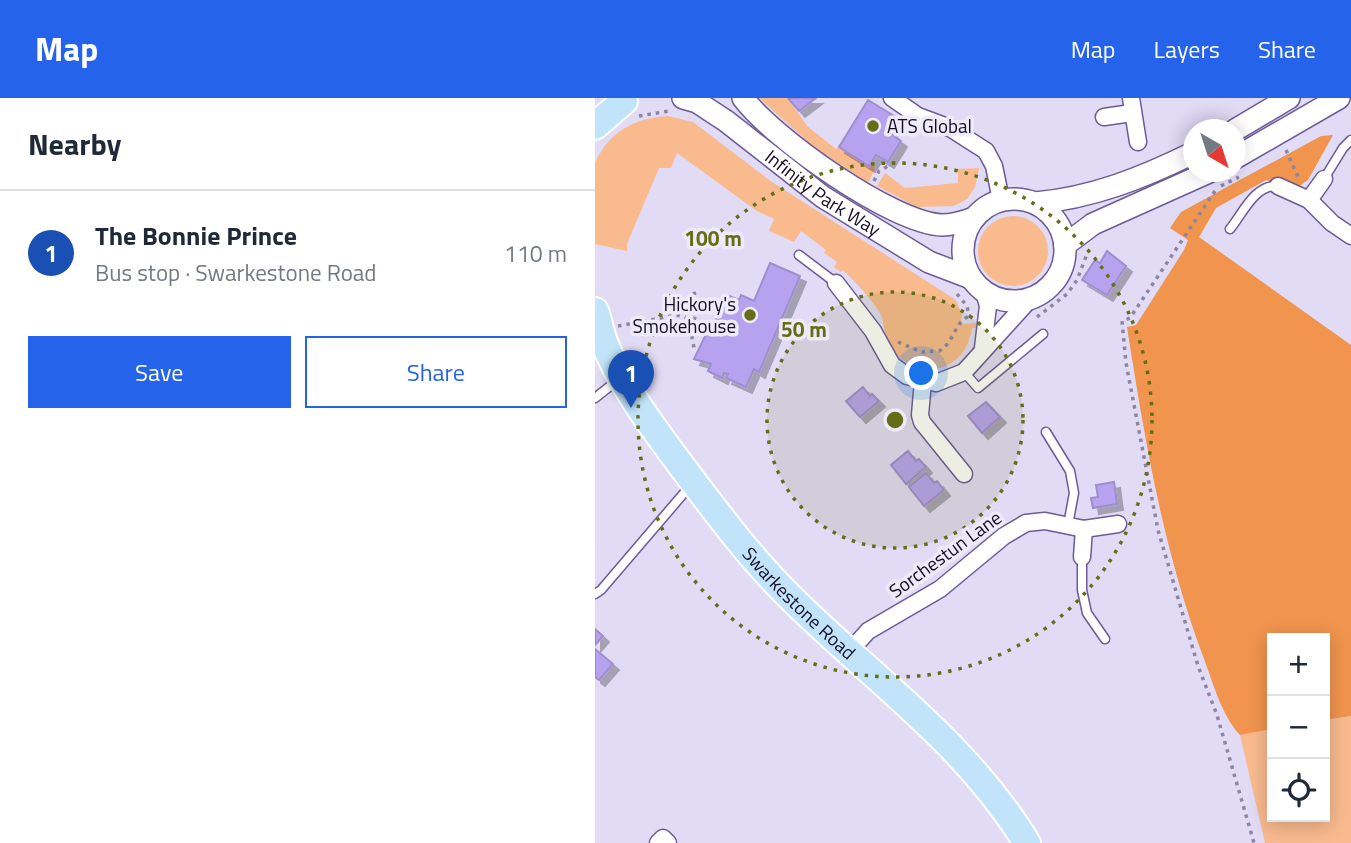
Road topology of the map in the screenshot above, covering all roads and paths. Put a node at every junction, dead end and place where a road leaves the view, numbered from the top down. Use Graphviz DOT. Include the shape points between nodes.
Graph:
graph roads {
  1 [pos="683,98"];
  2 [pos="743,98"];
  3 [pos="893,98"];
  4 [pos="1289,98"];
  5 [pos="1339,98"];
  6 [pos="627,99"];
  7 [pos="1131,105"];
  8 [pos="595,108"];
  9 [pos="1104,117"];
  10 [pos="1246,123"];
  11 [pos="595,126"];
  12 [pos="1351,140"];
  13 [pos="1138,142"];
  14 [pos="1296,144"];
  15 [pos="1286,150"];
  16 [pos="1276,156"];
  17 [pos="1183,157"];
  18 [pos="899,160"];
  19 [pos="1246,162"];
  20 [pos="1324,179"];
  21 [pos="1208,182"];
  22 [pos="1212,182"];
  23 [pos="1212,182"];
  24 [pos="1278,186"];
  25 [pos="1207,193"];
  26 [pos="867,196"];
  27 [pos="1307,199"];
  28 [pos="1001,200"];
  29 [pos="1035,203"];
  30 [pos="974,218"];
  31 [pos="1230,229"];
  32 [pos="1351,236"];
  33 [pos="1065,244"];
  34 [pos="1090,250"];
  35 [pos="799,255"];
  36 [pos="836,282"];
  37 [pos="977,285"];
  38 [pos="694,291"];
  39 [pos="1031,298"];
  40 [pos="595,311"];
  41 [pos="969,316"];
  42 [pos="694,320"];
  43 [pos="1030,324"];
  44 [pos="873,331"];
  45 [pos="605,332"];
  46 [pos="1043,334"];
  47 [pos="983,348"];
  48 [pos="695,352"];
  49 [pos="964,372"];
  50 [pos="621,377"];
  51 [pos="923,382"];
  52 [pos="595,398"];
  53 [pos="1046,432"];
  54 [pos="964,474"];
  55 [pos="694,482"];
  56 [pos="1118,524"];
  57 [pos="1076,527"];
  58 [pos="1081,557"];
  59 [pos="595,594"];
  60 [pos="1105,639"];
  61 [pos="850,651"];
  62 [pos="658,843"];
  63 [pos="668,843"];
  64 [pos="1027,843"];
  65 [pos="1255,843"];
  1 -- 37 [label="street, Infinity Park Way" via="726,121 823,198 929,262"];
  2 -- 26 [label="street, Infinity Park Way" via="813,161"];
  3 -- 28 [label="street" via="986,152"];
  4 -- 10 [label="street"];
  5 -- 19 [label="street"];
  6 -- 8 [label="main road"];
  6 -- 11 [label="main road"];
  7 -- 9 [label="street"];
  7 -- 13 [label="street"];
  12 -- 20 [label="lane"];
  14 -- 15 [label="path"];
  15 -- 16 [label="path"];
  15 -- 27 [label="path"];
  17 -- 29 [label="street" via="1097,193"];
  18 -- 26 [label="path" via="879,171"];
  20 -- 27 [label="street"];
  21 -- 33 [label="street" via="1093,224"];
  22 -- 25 [label="path"];
  23 -- 65 [label="path" via="1130,318 1122,321 1158,530"];
  24 -- 27 [label="street"];
  24 -- 31 [label="lane" via="1257,192"];
  26 -- 30 [label="street, Infinity Park Way" via="925,222 949,224"];
  27 -- 32 [label="street"];
  28 -- 29 [label="street"];
  28 -- 30 [label="street"];
  29 -- 33 [label="street" via="1055,220"];
  30 -- 37 [label="street" via="962,247"];
  33 -- 39 [label="street" via="1057,277"];
  34 -- 43 [label="path" via="1067,294"];
  35 -- 36 [label="lane"];
  36 -- 44 [label="street"];
  37 -- 39 [label="street" via="1002,300"];
  37 -- 47 [label="street" via="988,306"];
  38 -- 42 [label="path" via="698,310"];
  39 -- 47 [label="street"];
  40 -- 45 [label="main road, Swarkestone Road"];
  41 -- 44 [label="path" via="957,324 944,348 933,353 908,348 884,328"];
  42 -- 45 [label="path" via="677,316"];
  42 -- 48 [label="path"];
  44 -- 51 [label="street" via="892,365"];
  45 -- 50 [label="main road, Swarkestone Road"];
  46 -- 49 [label="lane" via="978,388"];
  47 -- 49 [label="street"];
  49 -- 51 [label="street" via="936,383"];
  50 -- 52 [label="lane"];
  50 -- 55 [label="main road, Swarkestone Road"];
  51 -- 54 [label="street" via="922,422"];
  53 -- 57 [label="lane" via="1070,471"];
  55 -- 59 [label="lane"];
  55 -- 61 [label="main road, Swarkestone Road" via="773,579"];
  56 -- 57 [label="street, Sorchestun Lane"];
  57 -- 58 [label="street"];
  57 -- 61 [label="street, Sorchestun Lane" via="1045,521 1026,523 940,589 869,632"];
  58 -- 60 [label="lane" via="1087,613"];
  61 -- 64 [label="main road, Swarkestone Road" via="961,756"];
  62 -- 63 [label="street" via="663,838"];
}
